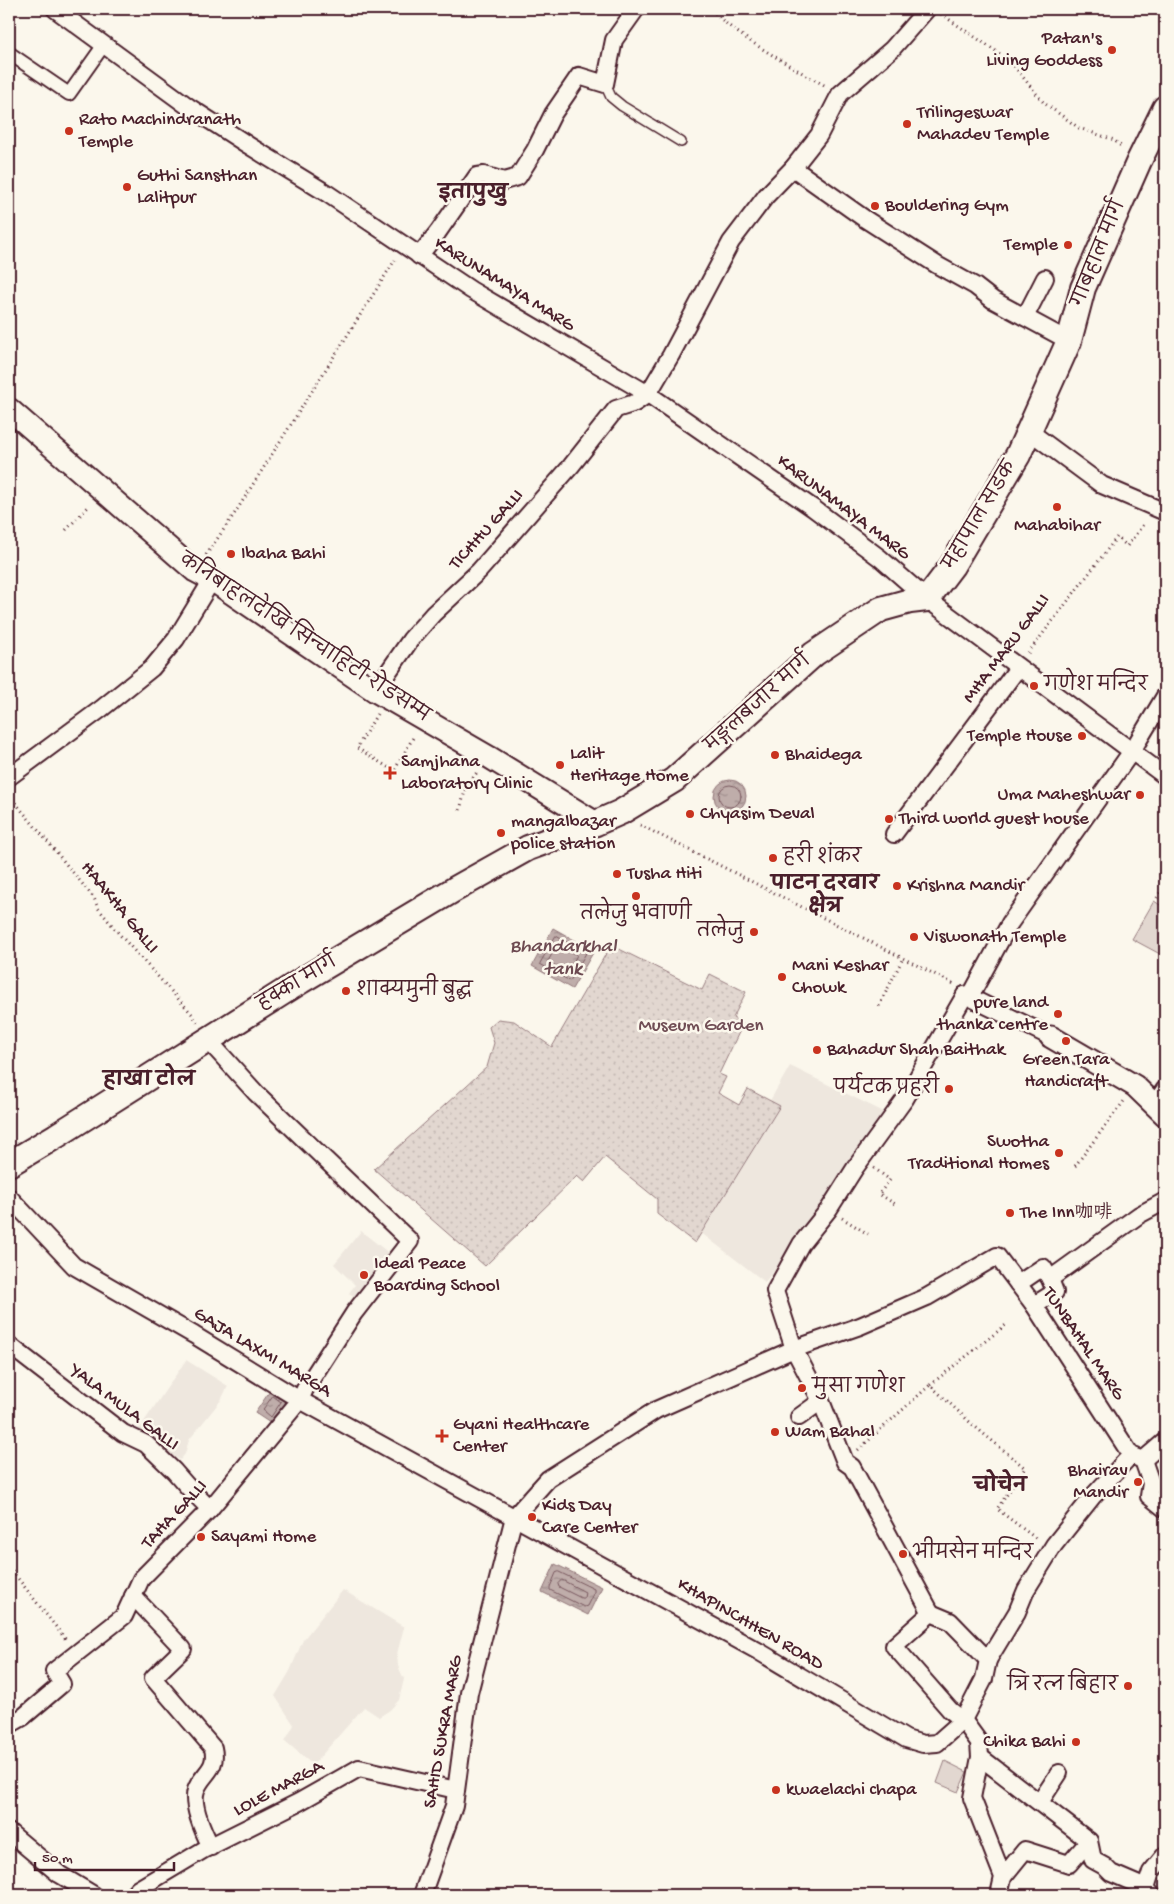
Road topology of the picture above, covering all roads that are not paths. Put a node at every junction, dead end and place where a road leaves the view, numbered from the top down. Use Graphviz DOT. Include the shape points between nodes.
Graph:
graph roads {
  1 [pos="55,9"];
  2 [pos="636,9"];
  3 [pos="927,9"];
  4 [pos="103,46"];
  5 [pos="9,53"];
  6 [pos="605,84"];
  7 [pos="1165,108"];
  8 [pos="681,142"];
  9 [pos="793,168"];
  10 [pos="419,256"];
  11 [pos="1045,278"];
  12 [pos="1025,317"];
  13 [pos="1069,341"];
  14 [pos="641,399"];
  15 [pos="9,409"];
  16 [pos="1029,431"];
  17 [pos="1161,510"];
  18 [pos="204,575"];
  19 [pos="927,599"];
  20 [pos="1018,668"];
  21 [pos="381,694"];
  22 [pos="1165,696"];
  23 [pos="1132,751"];
  24 [pos="1165,776"];
  25 [pos="9,777"];
  26 [pos="596,823"];
  27 [pos="894,834"];
  28 [pos="968,994"];
  29 [pos="1051,1037"];
  30 [pos="208,1039"];
  31 [pos="1161,1103"];
  32 [pos="9,1164"];
  33 [pos="9,1197"];
  34 [pos="1165,1201"];
  35 [pos="1050,1279"];
  36 [pos="1018,1284"];
  37 [pos="1034,1305"];
  38 [pos="9,1346"];
  39 [pos="794,1349"];
  40 [pos="300,1400"];
  41 [pos="821,1401"];
  42 [pos="799,1418"];
  43 [pos="1165,1441"];
  44 [pos="1137,1458"];
  45 [pos="210,1509"];
  46 [pos="1165,1509"];
  47 [pos="514,1517"];
  48 [pos="133,1596"];
  49 [pos="931,1613"];
  50 [pos="988,1660"];
  51 [pos="963,1720"];
  52 [pos="9,1725"];
  53 [pos="980,1757"];
  54 [pos="1059,1773"];
  55 [pos="456,1790"];
  56 [pos="1040,1802"];
  57 [pos="9,1832"];
  58 [pos="1089,1842"];
  59 [pos="211,1847"];
  60 [pos="1165,1855"];
  61 [pos="1003,1877"];
  62 [pos="1149,1892"];
  63 [pos="94,1895"];
  64 [pos="134,1895"];
  65 [pos="422,1895"];
  66 [pos="999,1895"];
  1 -- 4 [label="street, KARUNAMAYA MARG"];
  2 -- 6 [label="street" via="614,40"];
  3 -- 9 [label="street" via="892,49 840,94 820,135"];
  4 -- 5 [label="street" via="69,94"];
  4 -- 10 [label="street, KARUNAMAYA MARG" via="196,112 328,194"];
  6 -- 8 [label="lane" via="611,98"];
  6 -- 10 [label="street" via="579,76 553,114 536,150 518,177 504,181 477,176"];
  7 -- 13 [label="main road, गाबहाल मार्ग" via="1083,288"];
  9 -- 12 [label="street" via="865,219"];
  9 -- 14 [label="street" via="766,196 731,242 672,355"];
  10 -- 14 [label="street, KARUNAMAYA MARG"];
  11 -- 12 [label="street"];
  12 -- 13 [label="street"];
  13 -- 16 [label="main road, गाबहाल मार्ग"];
  14 -- 19 [label="street, KARUNAMAYA MARG" via="813,508 880,558"];
  14 -- 21 [label="street, TICHHU GALLI" via="616,409 479,571 433,614 411,639"];
  15 -- 18 [label="street, कनिबाहलदेखि सिन्चाहिटी रोडसम्म" via="102,492"];
  16 -- 17 [label="street" via="1102,485"];
  16 -- 19 [label="main road, महापाल सडक" via="952,566"];
  18 -- 21 [label="street, कनिबाहलदेखि सिन्चाहिटी रोडसम्म"];
  18 -- 25 [label="street" via="176,639 152,668"];
  19 -- 20 [label="street, KARUNAMAYA MARG"];
  19 -- 26 [label="main road, मङ्गलबजार मार्ग" via="881,609 814,654 674,780"];
  20 -- 23 [label="street, KARUNAMAYA MARG"];
  20 -- 27 [label="street, MHA MARU GALLI"];
  21 -- 26 [label="street, कनिबाहलदेखि सिन्चाहिटी रोडसम्म"];
  22 -- 23 [label="street"];
  23 -- 24 [label="street, KARUNAMAYA MARG"];
  23 -- 28 [label="street" via="1010,923"];
  26 -- 30 [label="main road, हक्का मार्ग" via="528,848 455,888"];
  28 -- 29 [label="street"];
  28 -- 39 [label="street" via="905,1099 801,1244 774,1291"];
  29 -- 31 [label="street"];
  30 -- 32 [label="main road, हक्का मार्ग"];
  30 -- 40 [label="street, TAHA GALLI" via="256,1093 410,1241 354,1313"];
  33 -- 40 [label="street, GAJA LAXMI MARGA" via="74,1266"];
  34 -- 35 [label="street" via="1139,1215"];
  35 -- 36 [label="street" via="1043,1267"];
  35 -- 37 [label="street" via="1055,1292"];
  36 -- 37 [label="street, TUNBAHAL MARG"];
  36 -- 39 [label="street, TUNBAHAL MARG" via="997,1256 927,1296 860,1326"];
  37 -- 44 [label="street, TUNBAHAL MARG"];
  38 -- 45 [label="street, YALA MULA GALLI" via="123,1432 146,1444"];
  39 -- 41 [label="street"];
  39 -- 47 [label="street" via="656,1410 548,1478"];
  40 -- 45 [label="street, TAHA GALLI"];
  40 -- 47 [label="street, GAJA LAXMI MARGA"];
  41 -- 42 [label="street"];
  41 -- 49 [label="street" via="845,1462 852,1467"];
  43 -- 44 [label="street"];
  44 -- 46 [label="street, TUNBAHAL MARG" via="1151,1483 1149,1496"];
  44 -- 50 [label="street" via="1093,1496 1051,1549"];
  45 -- 48 [label="street, TAHA GALLI" via="141,1579"];
  47 -- 51 [label="street, KHAPINCHHEN ROAD" via="758,1651 906,1739 923,1744 937,1743"];
  47 -- 55 [label="street, SAHID SUKRA MARG" via="469,1693"];
  48 -- 52 [label="street, TAHA GALLI" via="124,1616 54,1671 62,1684"];
  48 -- 59 [label="street" via="183,1649 153,1678 212,1748 215,1756 196,1790 196,1807"];
  49 -- 50 [label="street" via="950,1621"];
  49 -- 51 [label="street" via="894,1646 950,1710"];
  50 -- 51 [label="street" via="984,1679"];
  51 -- 53 [label="street" via="978,1742"];
  53 -- 56 [label="street"];
  53 -- 61 [label="street" via="972,1798"];
  54 -- 56 [label="street"];
  55 -- 59 [label="street, LOLE MARGA" via="359,1768"];
  55 -- 65 [label="street, SAHID SUKRA MARG" via="454,1806"];
  56 -- 58 [label="street"];
  57 -- 63 [label="street" via="59,1874"];
  58 -- 61 [label="street" via="1069,1864 1025,1850"];
  58 -- 62 [label="street" via="1093,1860"];
  59 -- 64 [label="street, LOLE MARGA" via="138,1889"];
  60 -- 62 [label="street" via="1151,1872"];
  61 -- 66 [label="street"];
}
